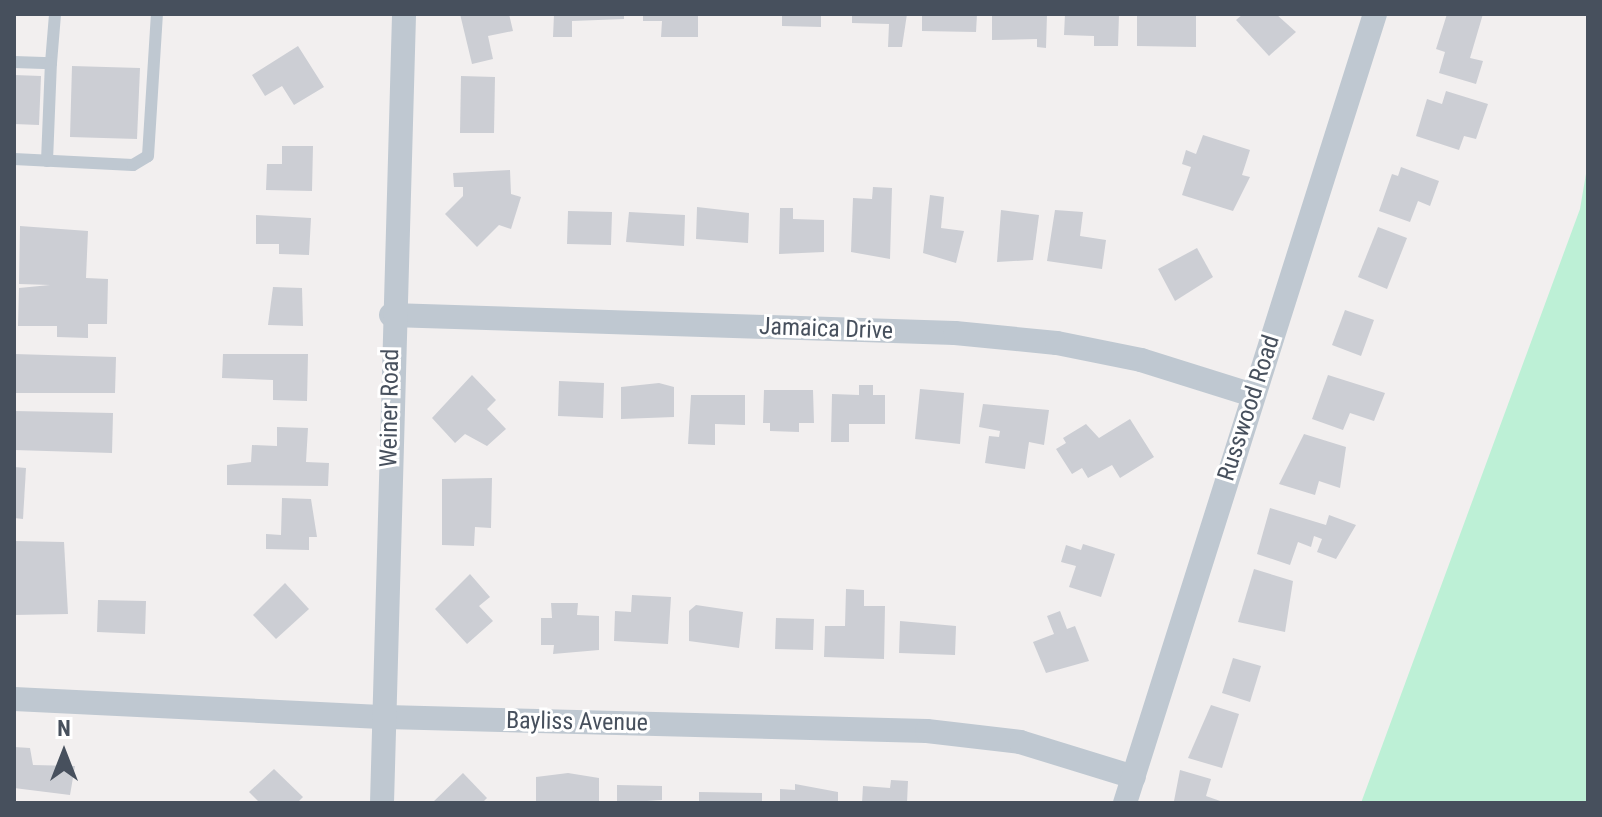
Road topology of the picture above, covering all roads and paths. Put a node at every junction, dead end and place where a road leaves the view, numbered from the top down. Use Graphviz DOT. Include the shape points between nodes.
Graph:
graph roads {
  1 [pos="55,14"];
  2 [pos="157,14"];
  3 [pos="404,14"];
  4 [pos="1375,14"];
  5 [pos="14,62"];
  6 [pos="51,63"];
  7 [pos="14,159"];
  8 [pos="47,161"];
  9 [pos="391,315"];
  10 [pos="1253,395"];
  11 [pos="14,699"];
  12 [pos="386,717"];
  13 [pos="1134,777"];
  14 [pos="382,803"];
  15 [pos="1125,803"];
  1 -- 6 [label="lane"];
  2 -- 8 [label="lane" via="148,156 133,165"];
  3 -- 9 [label="street, Weiner Road"];
  4 -- 10 [label="street, Russwood Road"];
  5 -- 6 [label="lane"];
  6 -- 8 [label="lane"];
  7 -- 8 [label="lane"];
  9 -- 10 [label="street, Jamaica Drive" via="955,333 1113,354"];
  9 -- 12 [label="street, Weiner Road"];
  10 -- 13 [label="street, Russwood Road"];
  11 -- 12 [label="street, Bayliss Avenue"];
  12 -- 13 [label="street, Bayliss Avenue" via="927,731 1020,742"];
  12 -- 14 [label="street, Weiner Road"];
  13 -- 15 [label="street, Russwood Road"];
}
